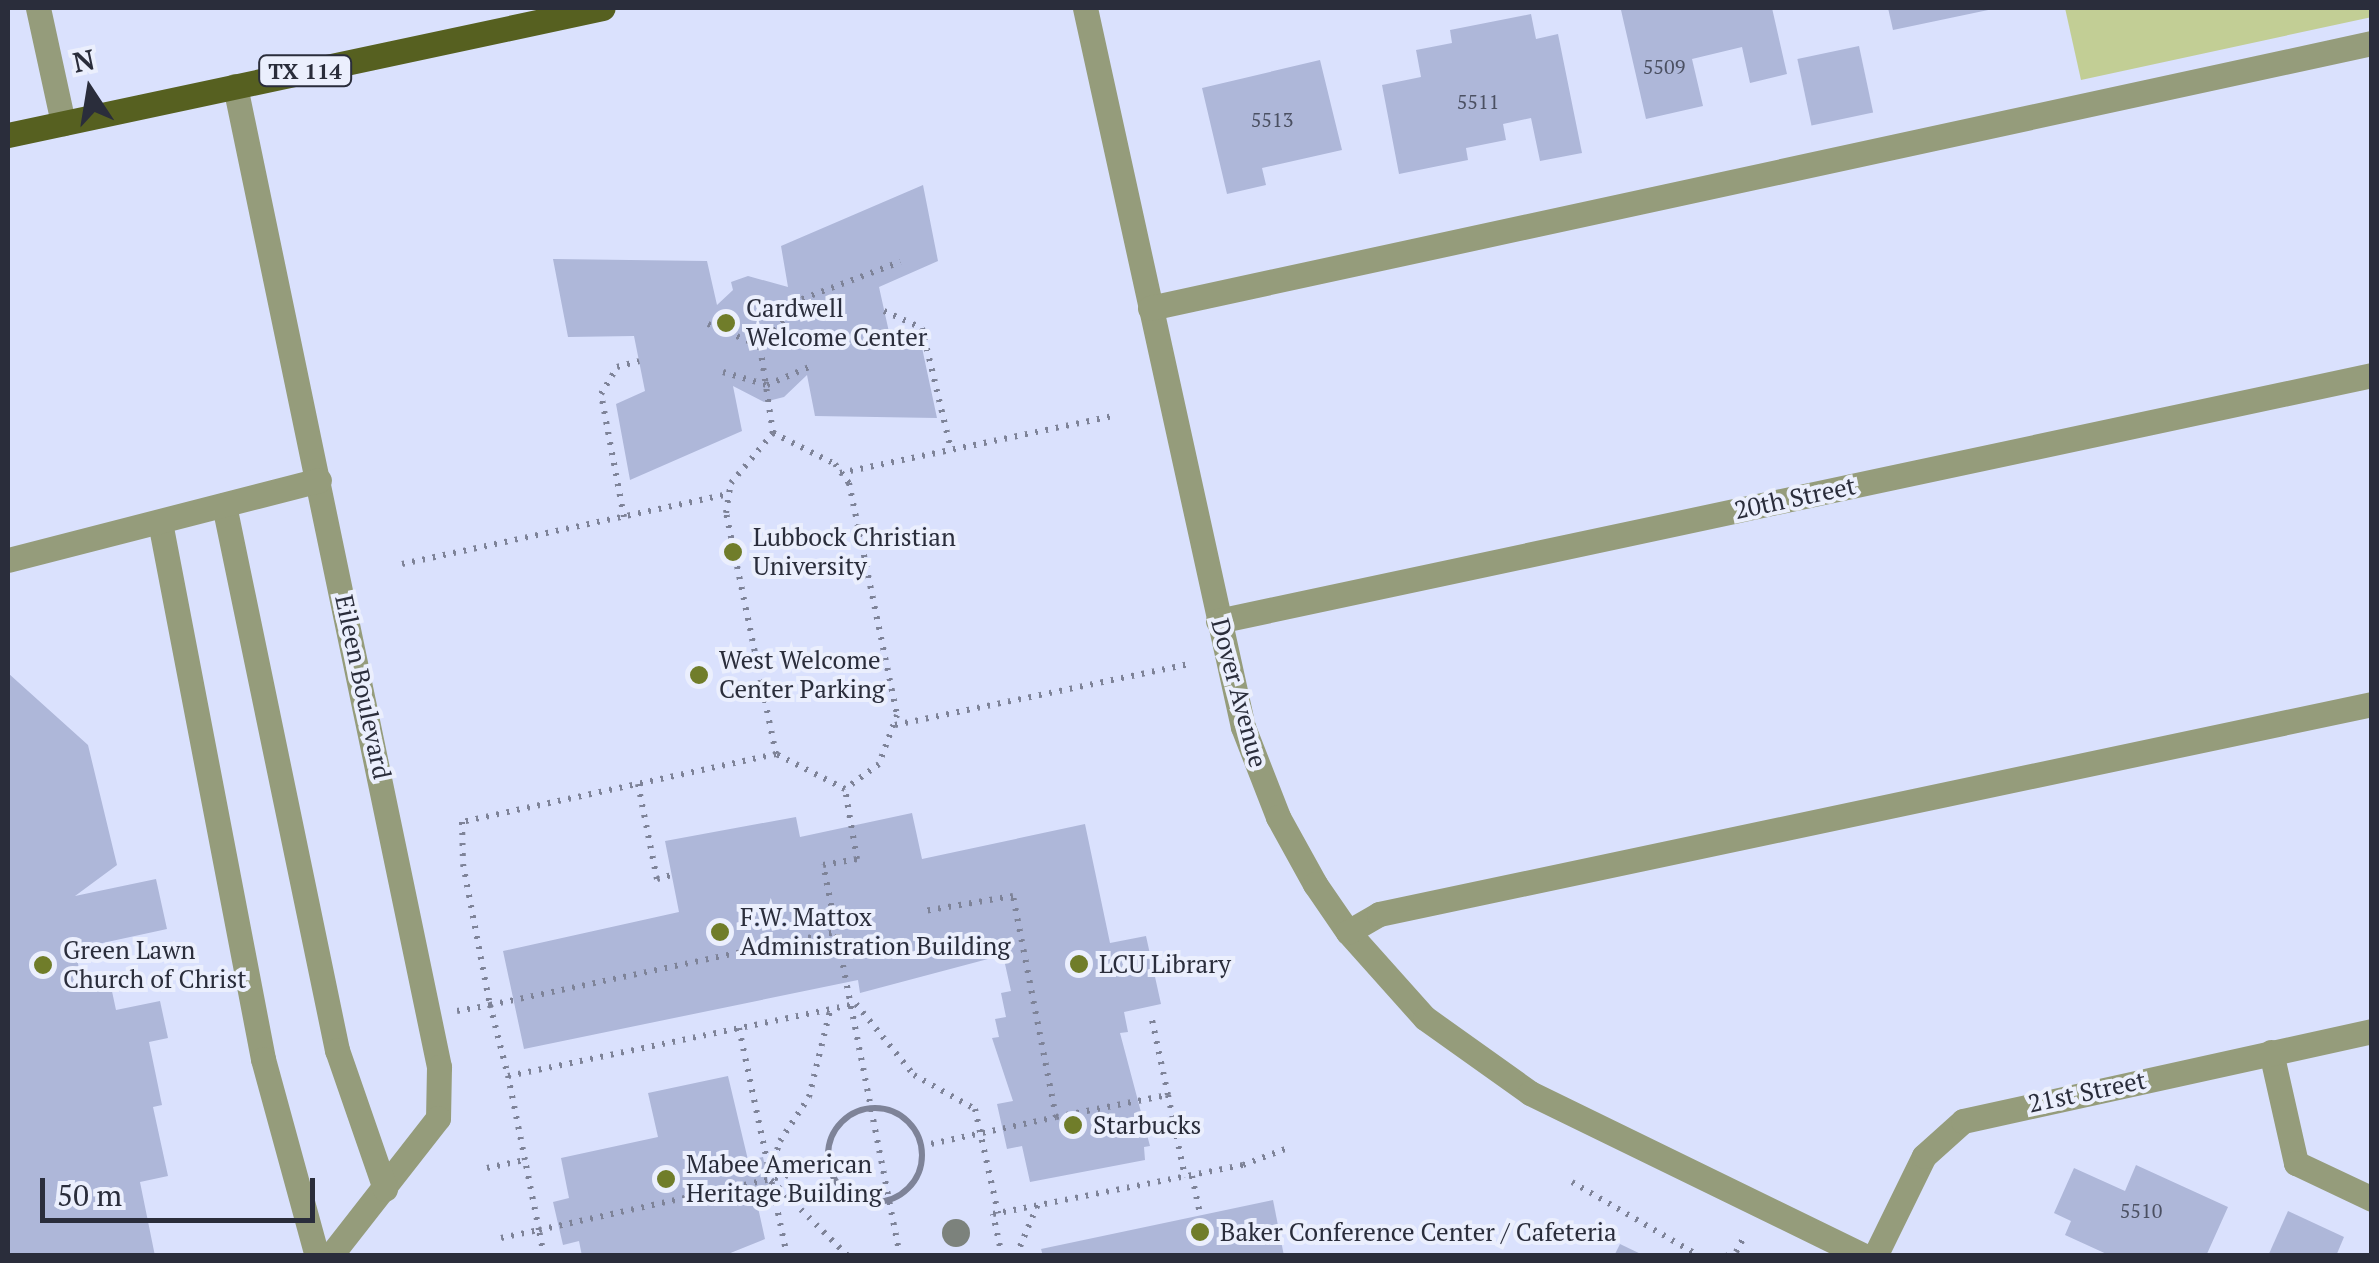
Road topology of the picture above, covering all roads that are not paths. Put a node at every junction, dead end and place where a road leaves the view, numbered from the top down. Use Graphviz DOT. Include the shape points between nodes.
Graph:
graph roads {
  1 [pos="38,8"];
  2 [pos="603,8"];
  3 [pos="1085,8"];
  4 [pos="2372,43"];
  5 [pos="235,86"];
  6 [pos="63,123"];
  7 [pos="8,135"];
  8 [pos="1150,308"];
  9 [pos="2372,375"];
  10 [pos="319,480"];
  11 [pos="224,505"];
  12 [pos="160,522"];
  13 [pos="8,560"];
  14 [pos="1218,621"];
  15 [pos="2372,704"];
  16 [pos="1348,932"];
  17 [pos="2372,1031"];
  18 [pos="2271,1052"];
  19 [pos="386,1190"];
  20 [pos="2372,1199"];
  21 [pos="317,1256"];
  22 [pos="330,1256"];
  23 [pos="1864,1256"];
  24 [pos="1875,1256"];
  1 -- 6 [label="street"];
  2 -- 5 [label="main road, TX 114"];
  3 -- 8 [label="street, Dover Avenue"];
  4 -- 8 [label="street"];
  5 -- 6 [label="main road, TX 114"];
  5 -- 10 [label="street, Eileen Boulevard"];
  6 -- 7 [label="main road, TX 114"];
  8 -- 14 [label="street, Dover Avenue"];
  9 -- 14 [label="street, 20th Street"];
  10 -- 11 [label="street"];
  10 -- 19 [label="street, Eileen Boulevard" via="439,1067 438,1118"];
  11 -- 12 [label="street"];
  11 -- 19 [label="street" via="337,1050"];
  12 -- 13 [label="street"];
  12 -- 21 [label="street" via="263,1059"];
  14 -- 16 [label="street, Dover Avenue" via="1244,726 1278,817"];
  15 -- 16 [label="street" via="1379,914"];
  16 -- 23 [label="street, Dover Avenue" via="1426,1018 1530,1093"];
  17 -- 18 [label="street, 21st Street"];
  18 -- 20 [label="street" via="2296,1163"];
  18 -- 24 [label="street, 21st Street" via="1985,1114 1946,1130 1924,1156"];
  19 -- 22 [label="street, Eileen Boulevard"];
}
